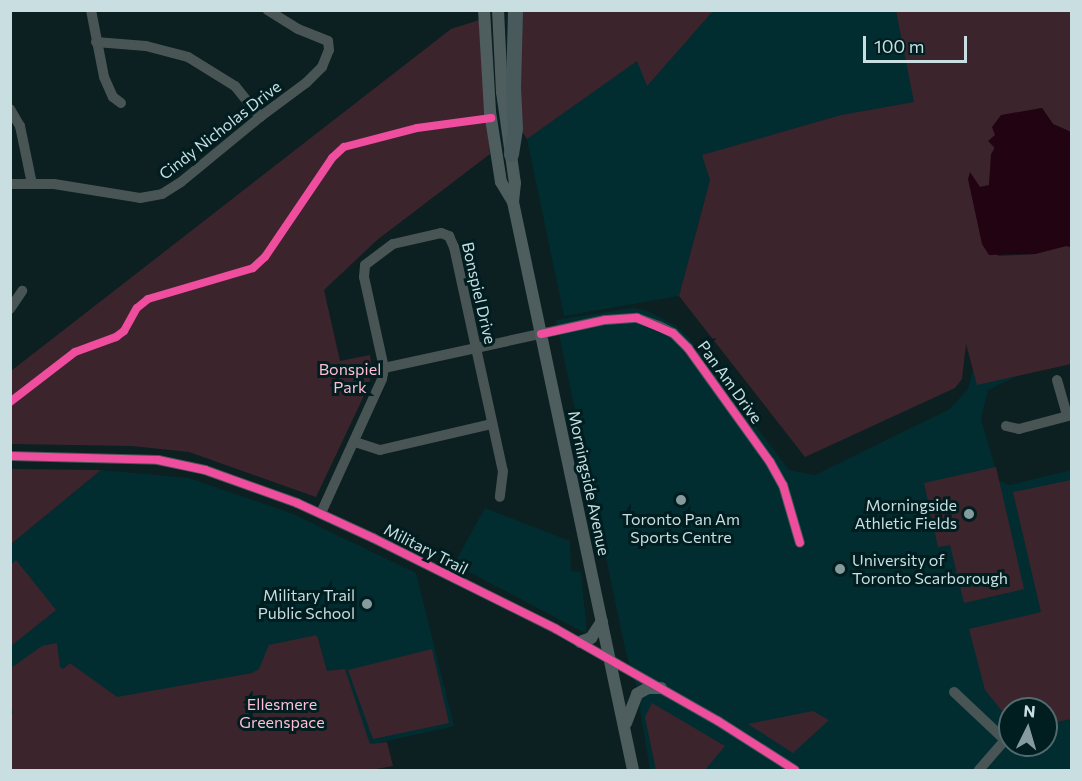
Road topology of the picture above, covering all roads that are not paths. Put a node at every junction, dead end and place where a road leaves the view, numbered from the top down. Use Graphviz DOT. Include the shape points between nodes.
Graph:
graph roads {
  1 [pos="91,10"];
  2 [pos="267,10"];
  3 [pos="484,10"];
  4 [pos="498,10"];
  5 [pos="515,10"];
  6 [pos="96,42"];
  7 [pos="121,103"];
  8 [pos="10,109"];
  9 [pos="260,117"];
  10 [pos="511,154"];
  11 [pos="10,184"];
  12 [pos="32,184"];
  13 [pos="513,202"];
  14 [pos="22,291"];
  15 [pos="10,309"];
  16 [pos="541,334"];
  17 [pos="476,348"];
  18 [pos="384,368"];
  19 [pos="1057,380"];
  20 [pos="1069,416"];
  21 [pos="492,424"];
  22 [pos="1006,426"];
  23 [pos="355,442"];
  24 [pos="10,456"];
  25 [pos="500,497"];
  26 [pos="321,513"];
  27 [pos="800,543"];
  28 [pos="602,621"];
  29 [pos="580,642"];
  30 [pos="612,661"];
  31 [pos="661,688"];
  32 [pos="954,692"];
  33 [pos="625,728"];
  34 [pos="633,771"];
  35 [pos="795,771"];
  36 [pos="979,771"];
  1 -- 6 [label="street"];
  2 -- 9 [label="street, Cindy Nicholas Drive" via="329,44 322,67"];
  3 -- 13 [label="main road, Morningside Avenue" via="490,112 501,182"];
  4 -- 10 [label="main road, Morningside Avenue" via="502,92"];
  5 -- 10 [label="highway" via="515,128"];
  6 -- 7 [label="street" via="108,87"];
  6 -- 9 [label="street" via="146,46 188,57 236,86"];
  8 -- 12 [label="street" via="20,126"];
  9 -- 12 [label="street, Cindy Nicholas Drive" via="181,182 154,196 132,198 54,184"];
  10 -- 13 [label="main road, Morningside Avenue"];
  11 -- 12 [label="street, Cindy Nicholas Drive"];
  13 -- 16 [label="main road, Morningside Avenue"];
  14 -- 15 [label="street"];
  16 -- 17 [label="street, Pan Am Drive"];
  16 -- 27 [label="street, Pan Am Drive" via="605,320 637,318 673,333 770,462 783,485"];
  16 -- 28 [label="main road, Morningside Avenue"];
  17 -- 18 [label="street, Pan Am Drive"];
  17 -- 18 [label="street, Bonspiel Drive" via="452,240 445,233 393,243 365,265 364,277"];
  17 -- 21 [label="street, Bonspiel Drive"];
  18 -- 23 [label="street, Bonspiel Drive"];
  19 -- 20 [label="street"];
  20 -- 22 [label="street" via="1019,429"];
  21 -- 23 [label="street" via="380,450"];
  21 -- 25 [label="street, Bonspiel Drive" via="503,471"];
  23 -- 26 [label="street, Bonspiel Drive"];
  24 -- 26 [label="street, Military Trail" via="158,460 205,470"];
  26 -- 29 [label="street, Military Trail"];
  28 -- 29 [label="main road" via="591,638"];
  28 -- 30 [label="main road, Morningside Avenue"];
  29 -- 30 [label="street, Military Trail"];
  30 -- 31 [label="street, Military Trail"];
  30 -- 33 [label="main road, Morningside Avenue"];
  31 -- 33 [label="main road" via="648,688 637,694"];
  31 -- 35 [label="street, Military Trail"];
  32 -- 36 [label="street" via="1005,740"];
  33 -- 34 [label="main road, Morningside Avenue"];
}
